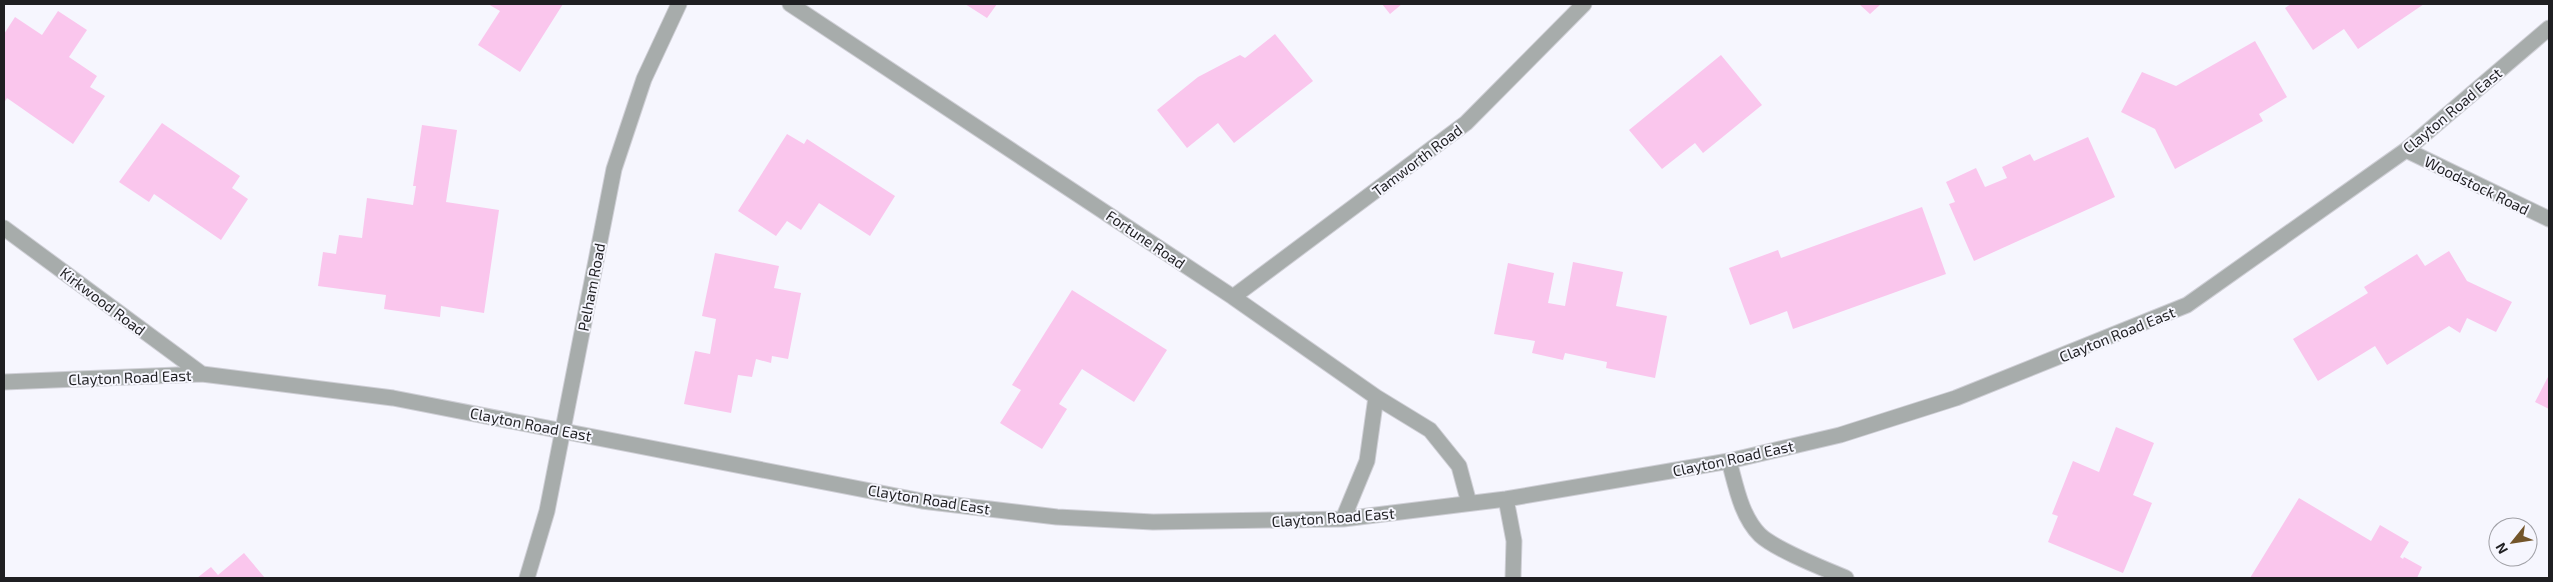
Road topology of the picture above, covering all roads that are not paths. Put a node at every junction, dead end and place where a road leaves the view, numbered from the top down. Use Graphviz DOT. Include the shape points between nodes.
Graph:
graph roads {
  1 [pos="679,4"];
  2 [pos="790,4"];
  3 [pos="1584,4"];
  4 [pos="2549,28"];
  5 [pos="2406,150"];
  6 [pos="2549,219"];
  7 [pos="4,228"];
  8 [pos="1234,297"];
  9 [pos="202,374"];
  10 [pos="4,382"];
  11 [pos="1376,397"];
  12 [pos="562,429"];
  13 [pos="1729,461"];
  14 [pos="1506,499"];
  15 [pos="1469,503"];
  16 [pos="1342,519"];
  17 [pos="527,578"];
  18 [pos="1514,578"];
  19 [pos="1846,578"];
  1 -- 12 [label="street, Pelham Road" via="644,80 614,169"];
  2 -- 8 [label="street, Fortune Road"];
  3 -- 8 [label="street, Tamworth Road" via="1466,123"];
  4 -- 5 [label="street, Clayton Road East"];
  5 -- 6 [label="street, Woodstock Road"];
  5 -- 13 [label="street, Clayton Road East" via="2187,305 1956,398 1840,435"];
  7 -- 9 [label="street, Kirkwood Road"];
  8 -- 11 [label="street, Fortune Road"];
  9 -- 10 [label="street, Clayton Road East"];
  9 -- 12 [label="street, Clayton Road East" via="393,398"];
  11 -- 15 [label="street, Fortune Road" via="1430,430 1459,466"];
  11 -- 16 [label="street" via="1367,461"];
  12 -- 16 [label="street, Clayton Road East" via="922,501 1057,517 1153,522"];
  12 -- 17 [label="street, Pelham Road" via="548,511"];
  13 -- 14 [label="street, Clayton Road East"];
  13 -- 19 [label="street" via="1742,507 1761,535 1796,556"];
  14 -- 15 [label="street, Clayton Road East"];
  14 -- 18 [label="street" via="1514,541"];
  15 -- 16 [label="street, Clayton Road East"];
}
